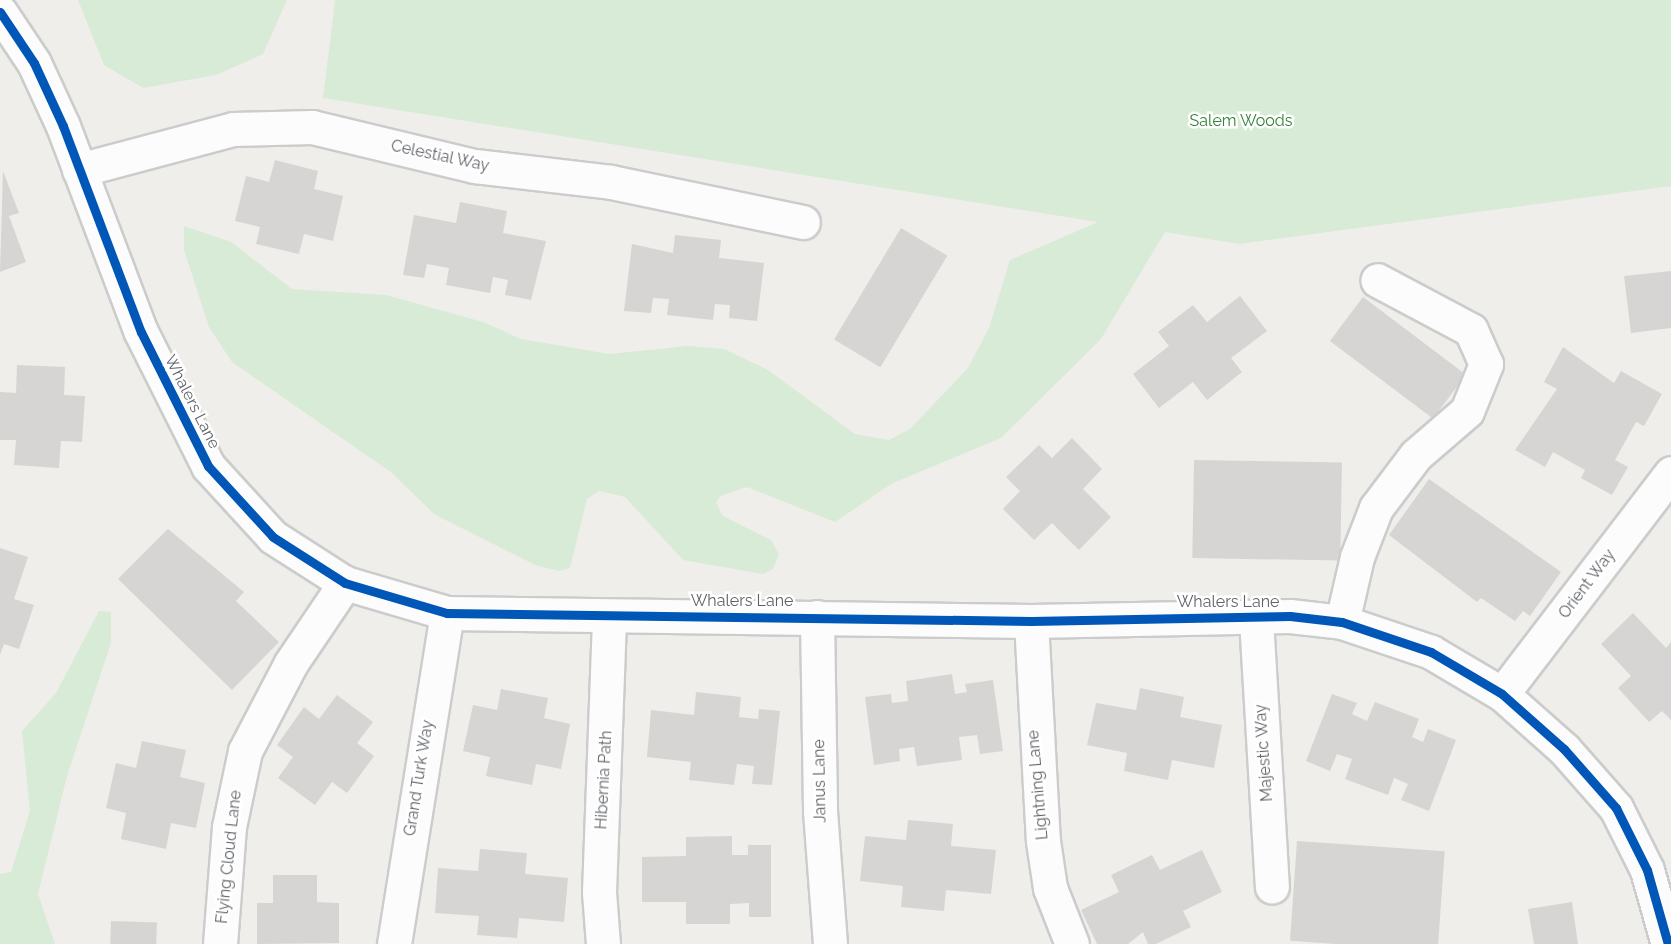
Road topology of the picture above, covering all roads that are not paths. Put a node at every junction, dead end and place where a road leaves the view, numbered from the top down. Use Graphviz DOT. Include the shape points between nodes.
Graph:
graph roads {
  1 [pos="0,12"];
  2 [pos="79,170"];
  3 [pos="803,222"];
  4 [pos="1377,280"];
  5 [pos="1671,473"];
  6 [pos="345,583"];
  7 [pos="447,613"];
  8 [pos="609,616"];
  9 [pos="817,617"];
  10 [pos="1256,619"];
  11 [pos="1031,621"];
  12 [pos="1342,622"];
  13 [pos="1502,694"];
  14 [pos="1272,888"];
  15 [pos="1668,935"];
  16 [pos="219,944"];
  17 [pos="394,944"];
  18 [pos="603,944"];
  19 [pos="830,944"];
  20 [pos="1072,944"];
  1 -- 2 [label="street, Whalers Lane" via="33,63"];
  2 -- 3 [label="street, Celestial Way" via="233,129 312,127 475,166 611,182"];
  2 -- 6 [label="street, Whalers Lane" via="141,332 208,466 273,537"];
  4 -- 12 [label="street" via="1472,330 1486,364 1467,411 1416,455 1376,508 1357,557"];
  5 -- 13 [label="street, Orient Way"];
  6 -- 7 [label="street, Whalers Lane"];
  6 -- 16 [label="street, Flying Cloud Lane" via="291,663 246,751 229,827"];
  7 -- 8 [label="street, Whalers Lane"];
  7 -- 17 [label="street, Grand Turk Way"];
  8 -- 9 [label="street, Whalers Lane"];
  8 -- 18 [label="street, Hibernia Path" via="599,892"];
  9 -- 11 [label="street, Whalers Lane"];
  9 -- 19 [label="street, Janus Lane" via="820,811"];
  10 -- 11 [label="street, Whalers Lane" via="1098,616"];
  10 -- 12 [label="street, Whalers Lane" via="1290,616"];
  10 -- 14 [label="street, Majestic Way"];
  11 -- 20 [label="street, Lightning Lane" via="1042,841 1050,888"];
  12 -- 13 [label="street, Whalers Lane" via="1431,652"];
  13 -- 15 [label="street, Whalers Lane" via="1564,749 1616,808 1647,870"];
}
